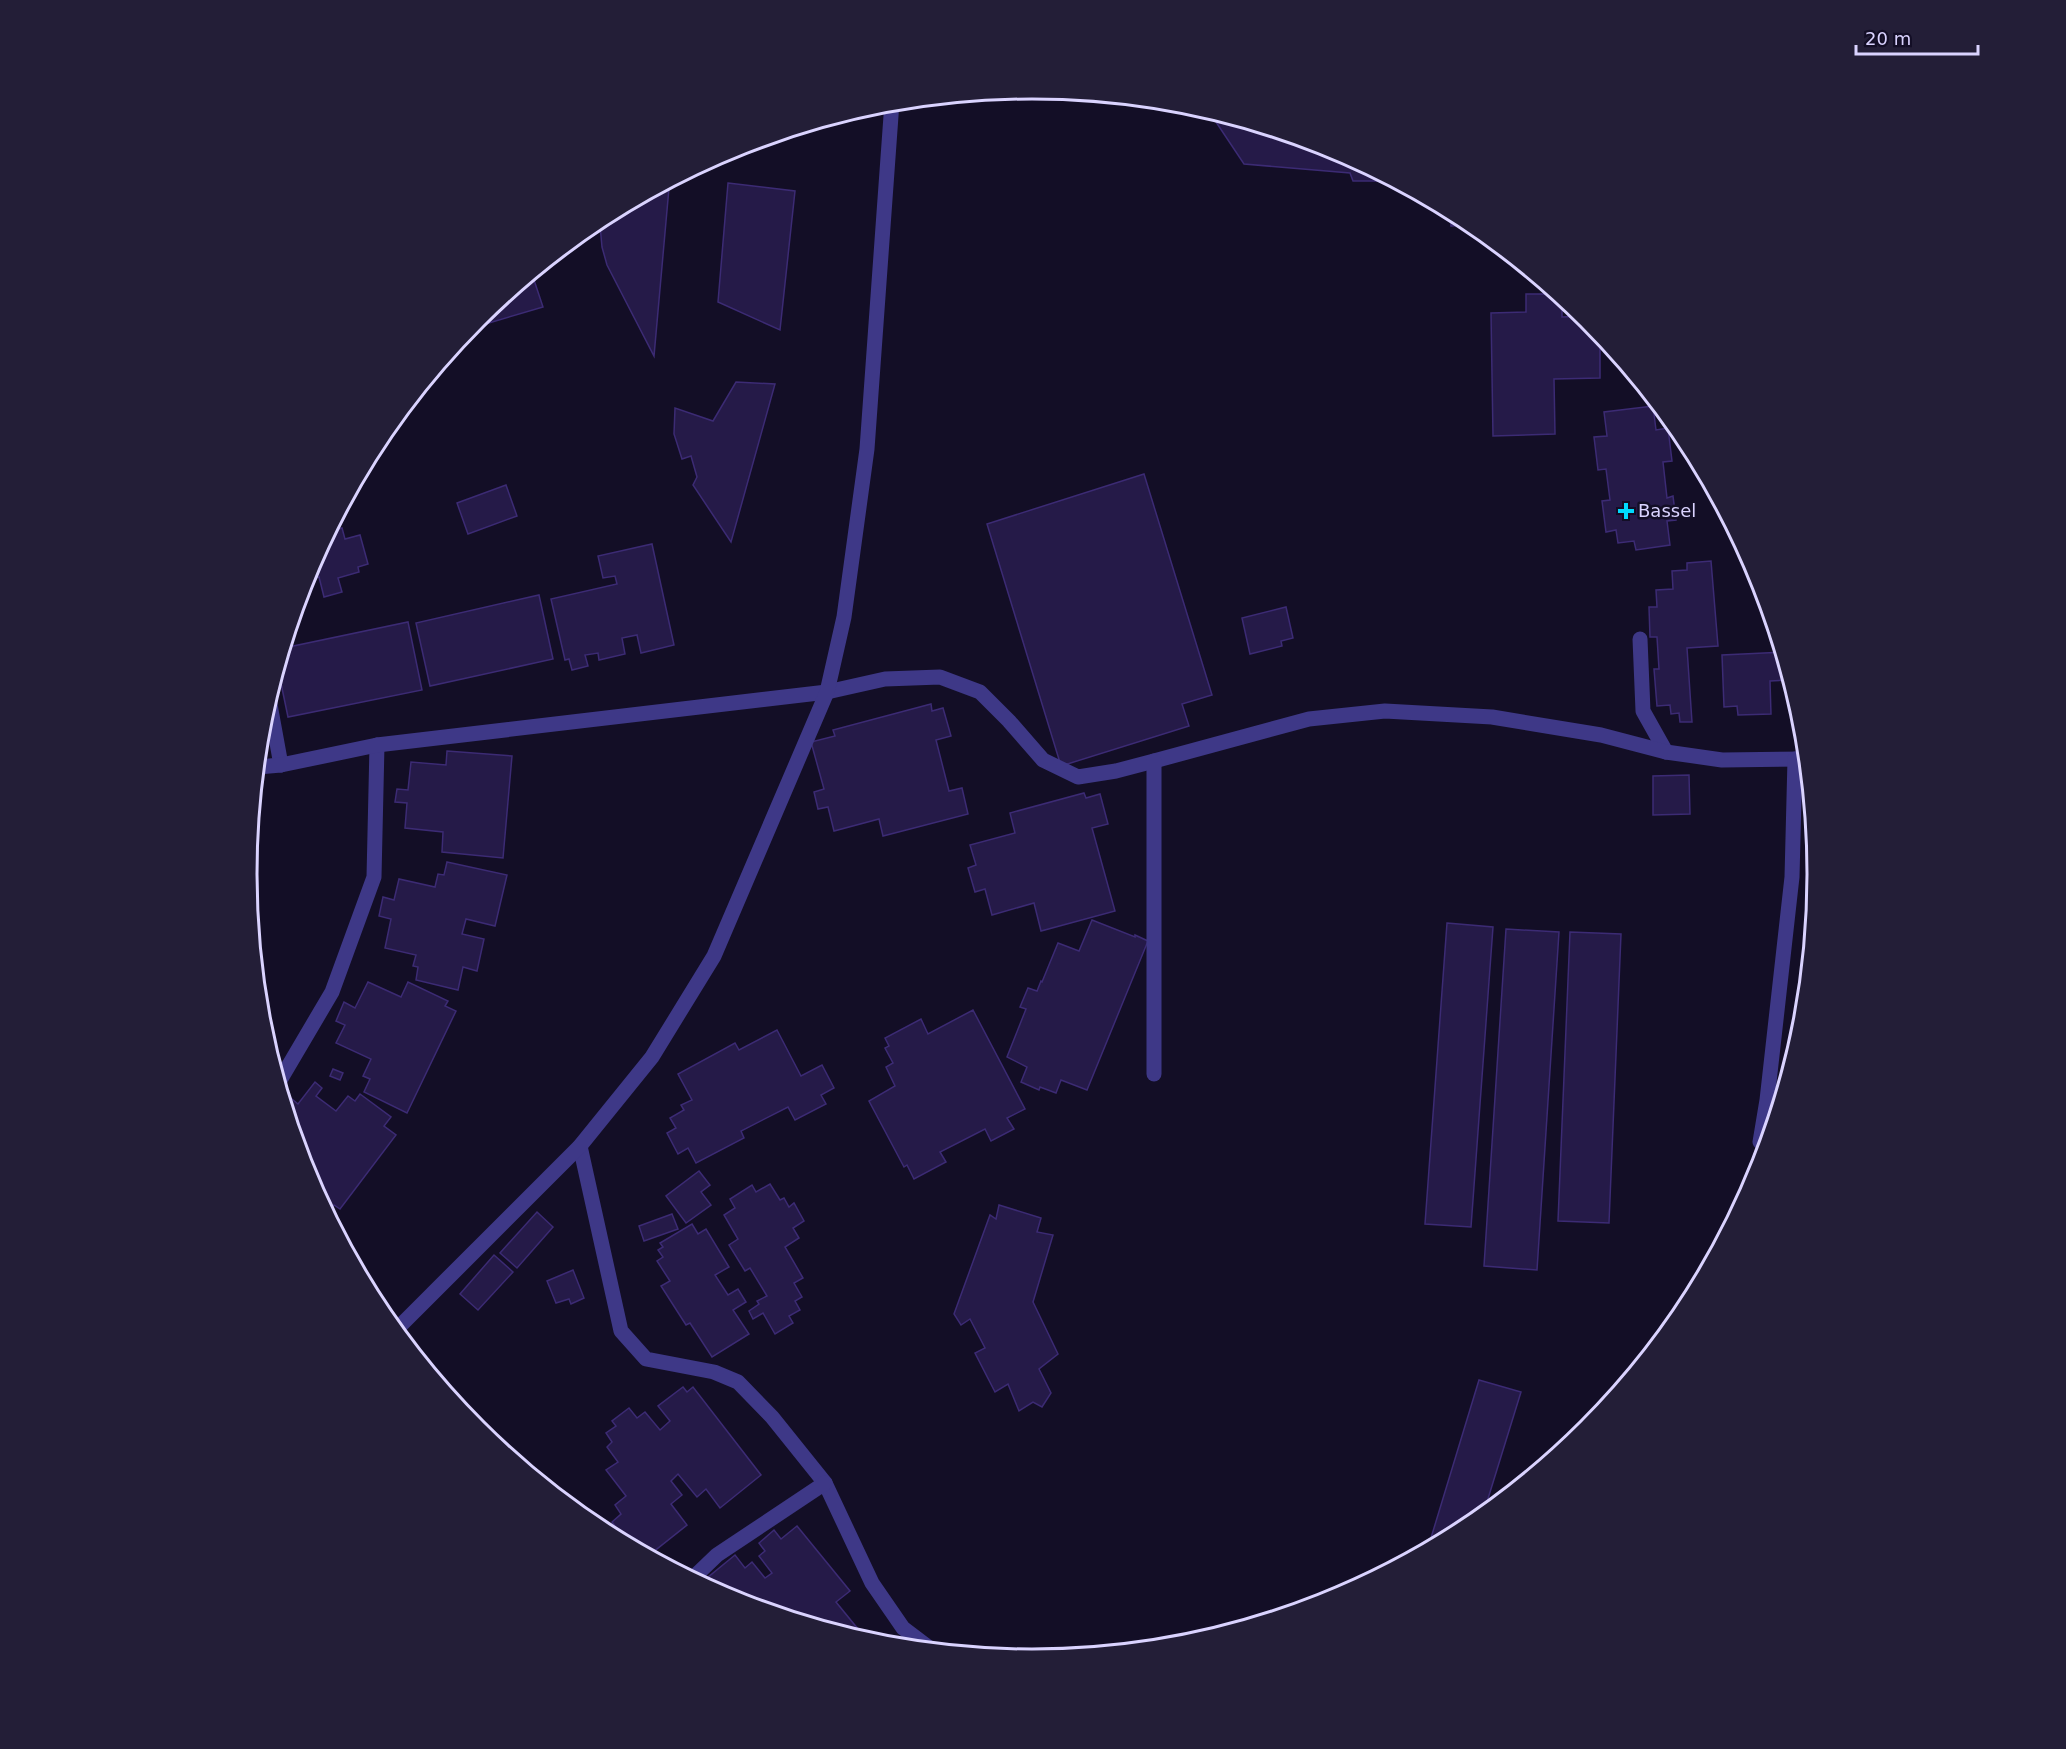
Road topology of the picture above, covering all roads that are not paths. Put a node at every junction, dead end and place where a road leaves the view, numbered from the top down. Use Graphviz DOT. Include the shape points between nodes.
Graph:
graph roads {
  1 [pos="891,113"];
  2 [pos="1640,639"];
  3 [pos="827,692"];
  4 [pos="273,720"];
  5 [pos="377,745"];
  6 [pos="1666,752"];
  7 [pos="1800,759"];
  8 [pos="1154,761"];
  9 [pos="281,765"];
  10 [pos="265,767"];
  11 [pos="1801,768"];
  12 [pos="284,1074"];
  13 [pos="1154,1074"];
  14 [pos="1760,1142"];
  15 [pos="580,1146"];
  16 [pos="402,1325"];
  17 [pos="825,1483"];
  18 [pos="698,1574"];
  19 [pos="920,1641"];
  1 -- 3 [label="street" via="867,449 844,617"];
  2 -- 6 [label="street" via="1643,711"];
  3 -- 5 [label="street"];
  3 -- 8 [label="street" via="885,679 940,677 980,692 1043,760 1078,777"];
  3 -- 15 [label="street" via="714,956 652,1057"];
  4 -- 9 [label="street"];
  5 -- 9 [label="street"];
  5 -- 12 [label="street" via="374,877 332,992"];
  6 -- 7 [label="street" via="1722,760"];
  6 -- 8 [label="street" via="1601,735 1492,717 1385,711 1309,719"];
  8 -- 13 [label="street"];
  9 -- 10 [label="street"];
  11 -- 14 [label="street"];
  15 -- 16 [label="street"];
  15 -- 17 [label="street" via="621,1331 646,1359 714,1372 738,1382"];
  17 -- 18 [label="street" via="717,1555"];
  17 -- 19 [label="street" via="872,1583 903,1628"];
}
